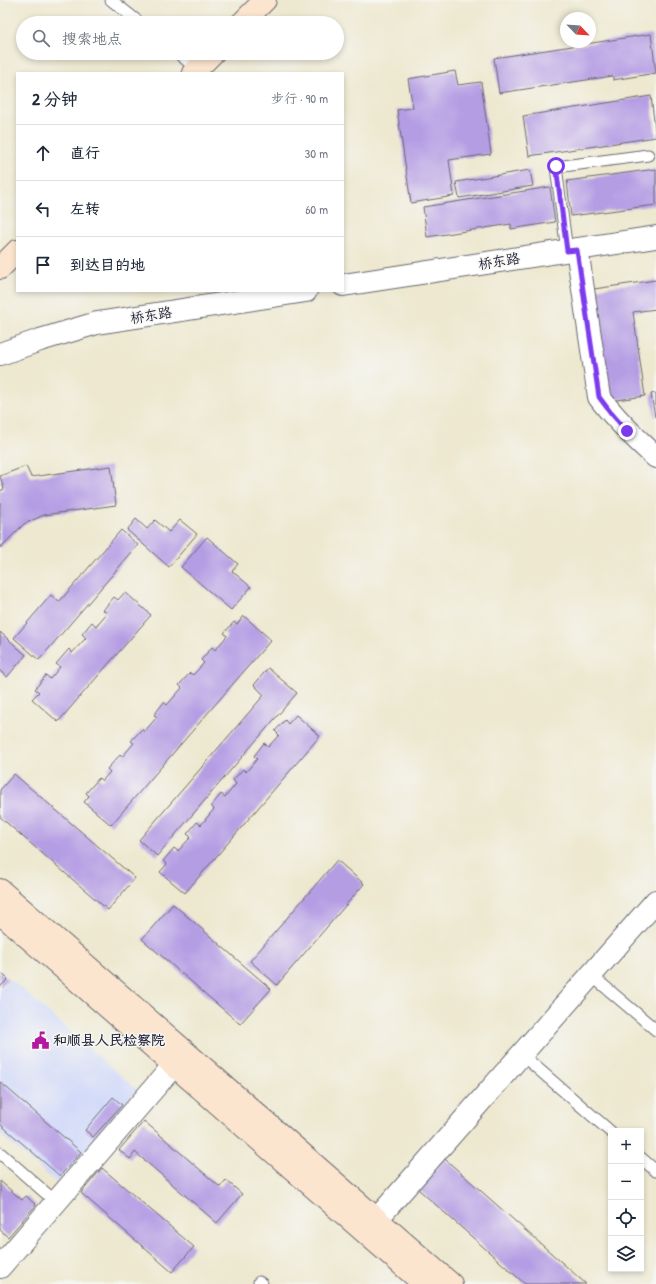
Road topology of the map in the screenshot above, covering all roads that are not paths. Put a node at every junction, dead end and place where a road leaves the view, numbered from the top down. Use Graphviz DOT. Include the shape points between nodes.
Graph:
graph roads {
  1 [pos="111,0"];
  2 [pos="265,0"];
  3 [pos="131,16"];
  4 [pos="249,16"];
  5 [pos="185,60"];
  6 [pos="206,60"];
  7 [pos="195,71"];
  8 [pos="648,155"];
  9 [pos="656,237"];
  10 [pos="572,250"];
  11 [pos="16,251"];
  12 [pos="0,268"];
  13 [pos="344,285"];
  14 [pos="300,292"];
  15 [pos="0,354"];
  16 [pos="656,457"];
  17 [pos="0,890"];
  18 [pos="656,901"];
  19 [pos="0,913"];
  20 [pos="591,974"];
  21 [pos="656,1030"];
  22 [pos="521,1054"];
  23 [pos="174,1065"];
  24 [pos="608,1129"];
  25 [pos="0,1153"];
  26 [pos="644,1161"];
  27 [pos="656,1171"];
  28 [pos="56,1202"];
  29 [pos="377,1219"];
  30 [pos="0,1267"];
  31 [pos="415,1281"];
  32 [pos="451,1284"];
  1 -- 3 [label="lane"];
  2 -- 4 [label="main road"];
  5 -- 7 [label="lane"];
  6 -- 7 [label="main road"];
  8 -- 10 [label="lane" via="556,166"];
  9 -- 10 [label="street, 桥东路"];
  10 -- 13 [label="street, 桥东路"];
  10 -- 16 [label="street" via="599,397 627,431"];
  11 -- 12 [label="main road"];
  14 -- 15 [label="street, 桥东路" via="98,323"];
  17 -- 29 [label="main road"];
  18 -- 20 [label="street"];
  19 -- 23 [label="main road"];
  20 -- 21 [label="lane"];
  20 -- 22 [label="street"];
  22 -- 24 [label="lane"];
  22 -- 29 [label="street"];
  23 -- 28 [label="street"];
  23 -- 31 [label="main road"];
  25 -- 28 [label="lane"];
  26 -- 27 [label="lane"];
  28 -- 30 [label="street"];
  29 -- 32 [label="main road"];
}
